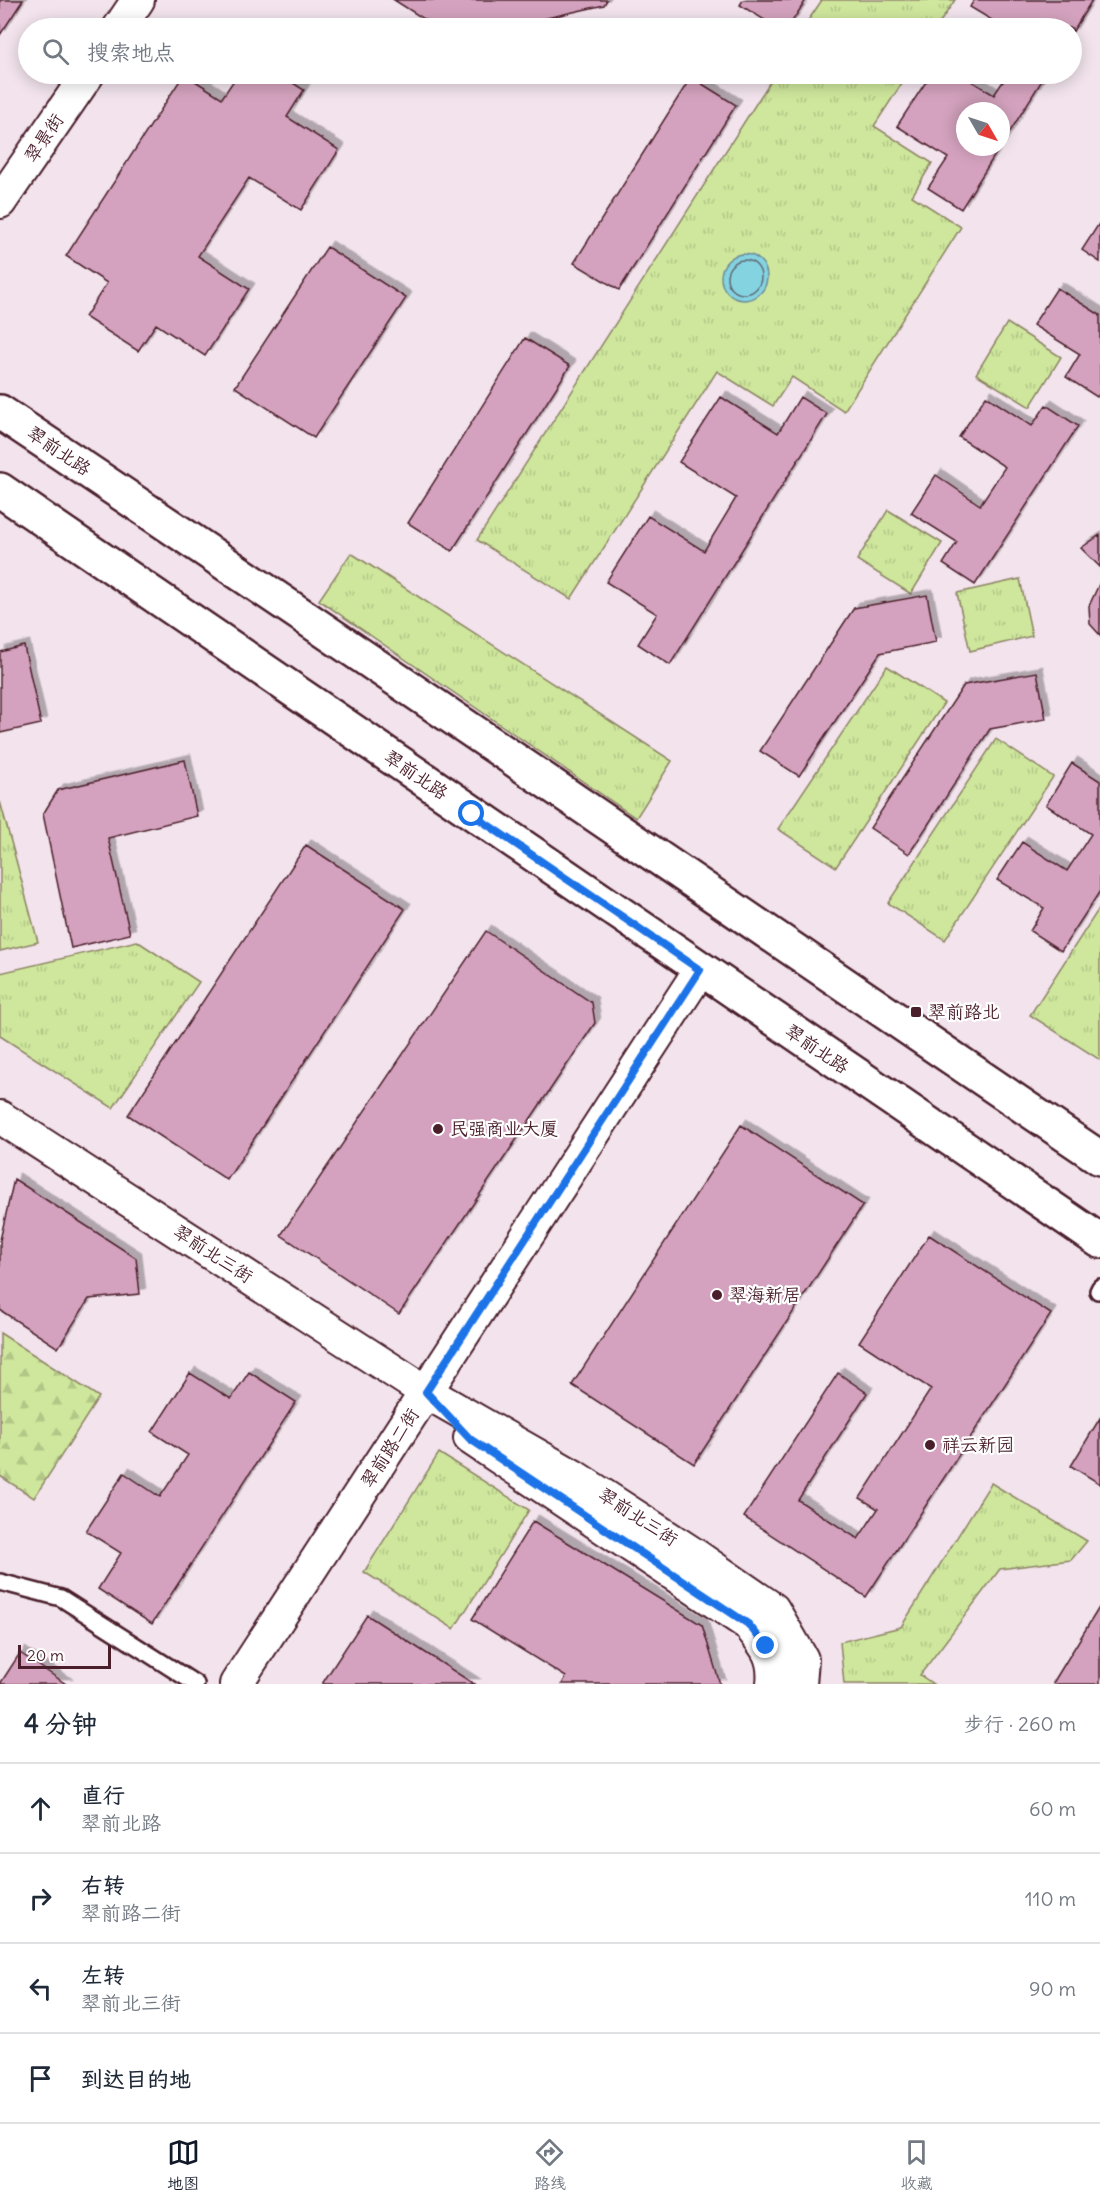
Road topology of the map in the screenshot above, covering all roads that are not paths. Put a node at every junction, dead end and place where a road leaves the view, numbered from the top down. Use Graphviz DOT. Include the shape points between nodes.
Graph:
graph roads {
  1 [pos="138,0"];
  2 [pos="126,18"];
  3 [pos="81,84"];
  4 [pos="0,202"];
  5 [pos="0,412"];
  6 [pos="0,490"];
  7 [pos="700,970"];
  8 [pos="0,1117"];
  9 [pos="1100,1158"];
  10 [pos="1100,1241"];
  11 [pos="426,1392"];
  12 [pos="0,1582"];
  13 [pos="196,1684"];
  14 [pos="236,1684"];
  15 [pos="773,1684"];
  16 [pos="800,1684"];
  1 -- 2 [label="street"];
  3 -- 4 [label="street, 翠景街"];
  5 -- 9 [label="main road, 翠前北路"];
  6 -- 7 [label="main road, 翠前北路"];
  7 -- 10 [label="main road, 翠前北路"];
  7 -- 11 [label="street, 翠前路二街"];
  8 -- 11 [label="street, 翠前北三街"];
  11 -- 14 [label="street, 翠前路二街"];
  11 -- 15 [label="street, 翠前北三街" via="470,1439 748,1624 766,1646 775,1666"];
  11 -- 16 [label="street, 翠前北三街" via="575,1477 773,1609 802,1659"];
  12 -- 13 [label="lane" via="61,1598"];
}
